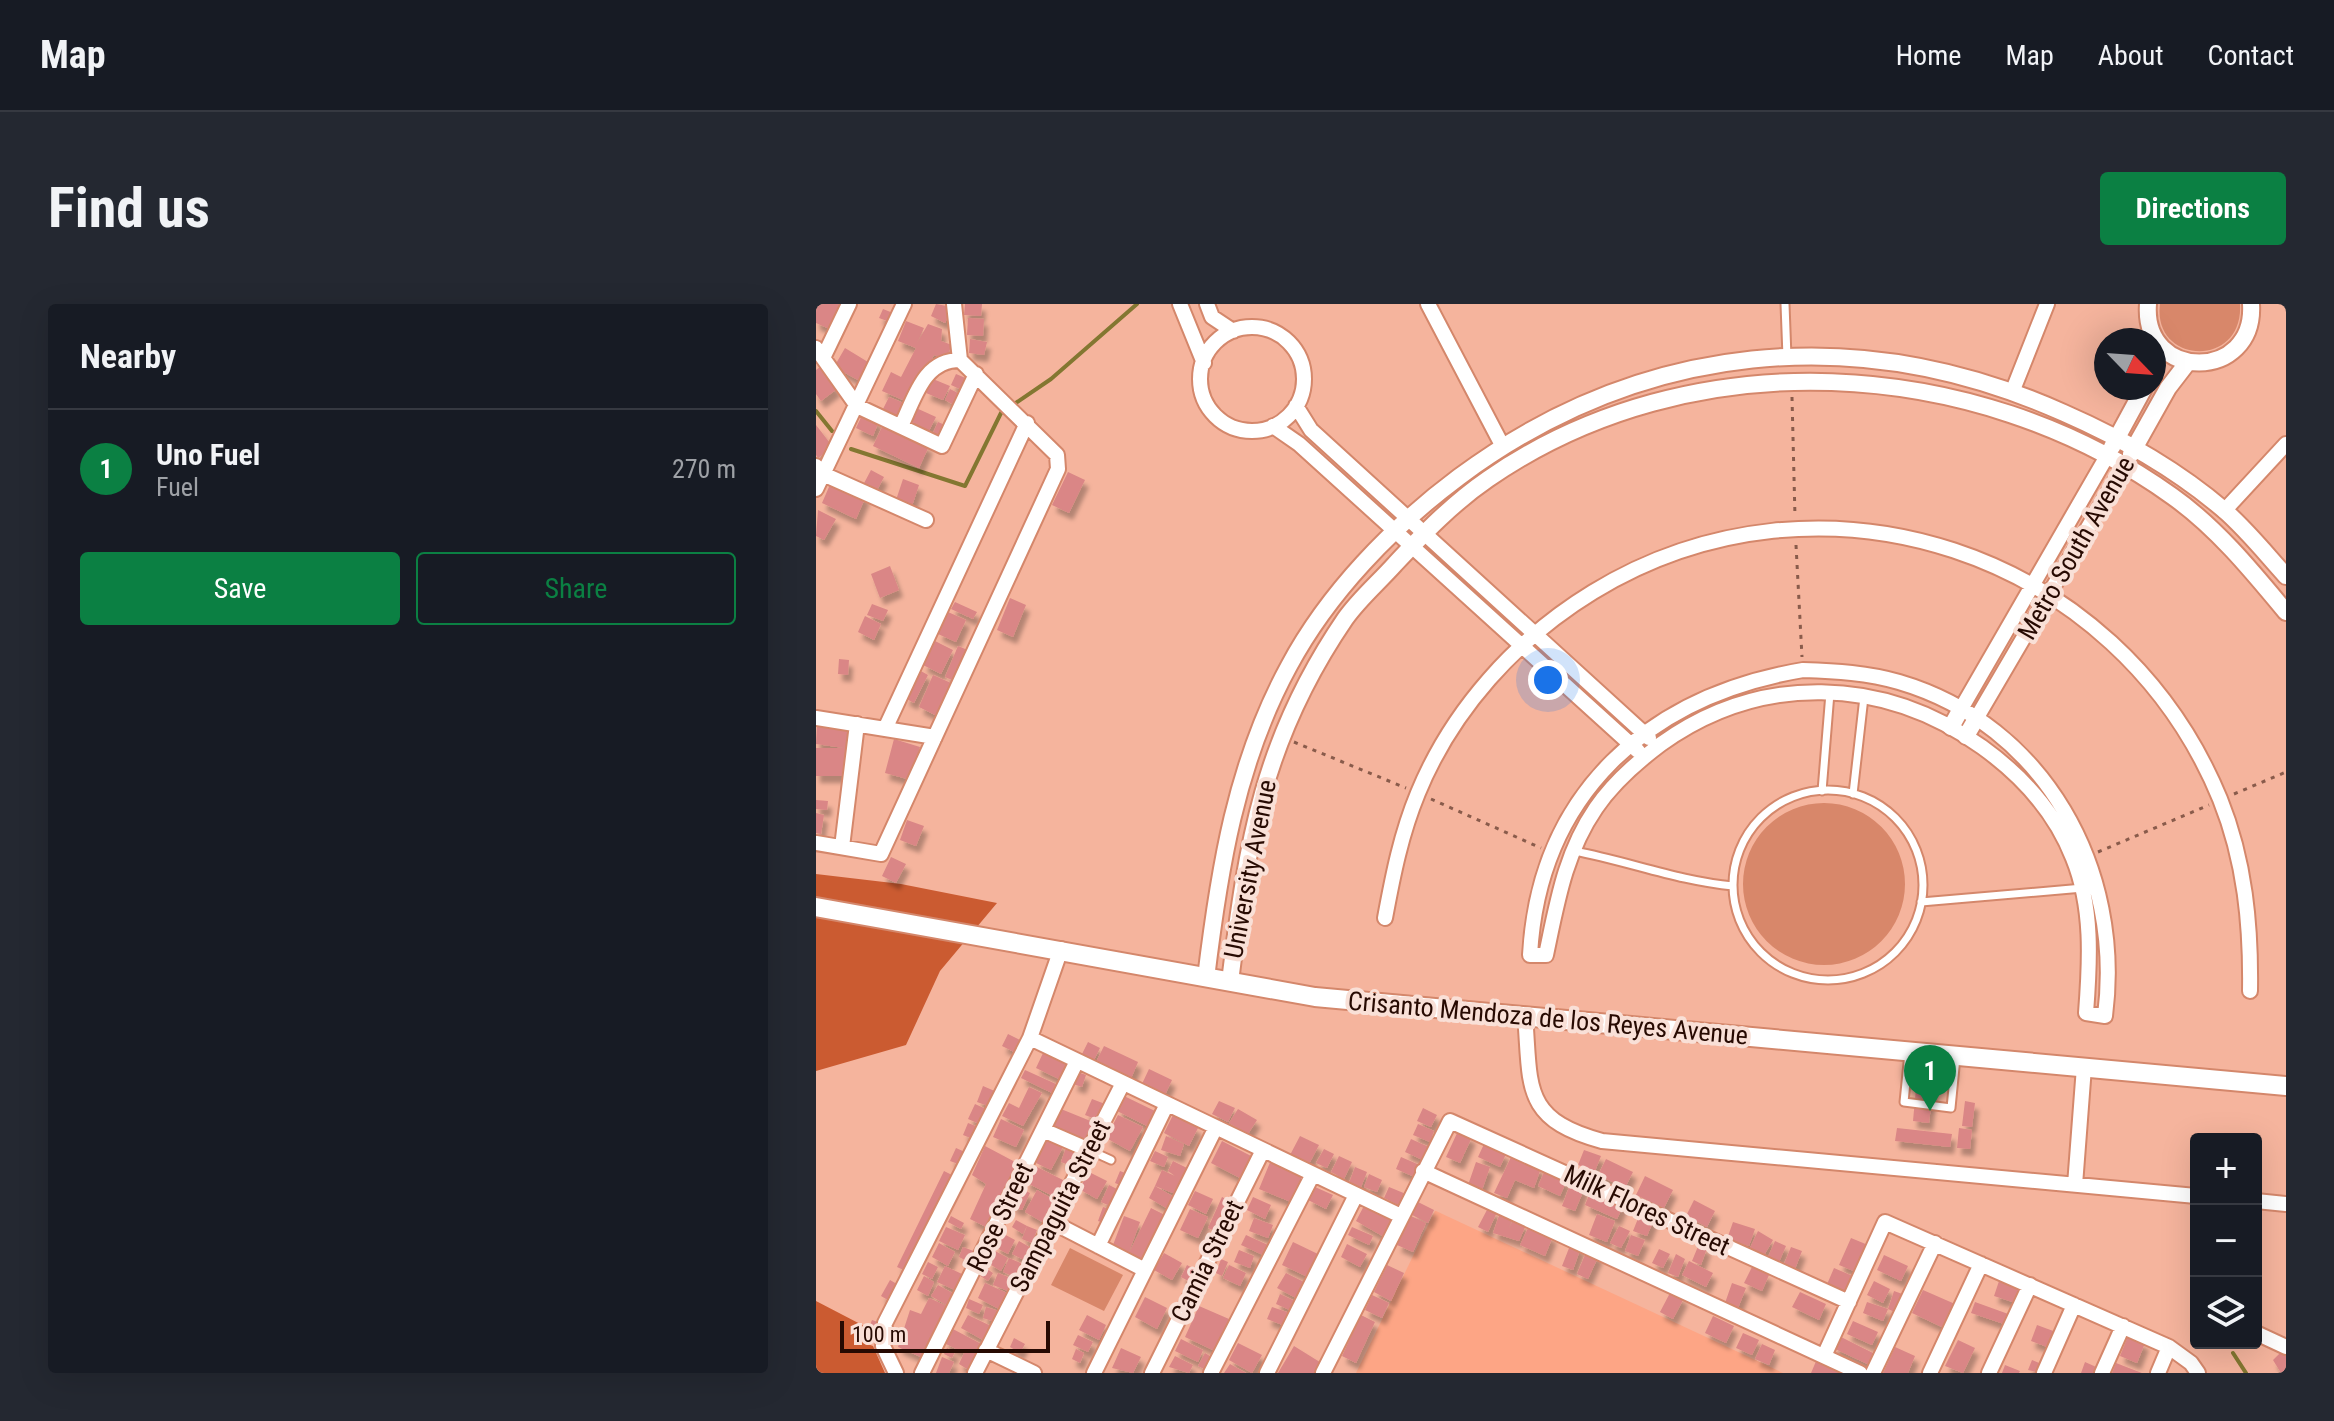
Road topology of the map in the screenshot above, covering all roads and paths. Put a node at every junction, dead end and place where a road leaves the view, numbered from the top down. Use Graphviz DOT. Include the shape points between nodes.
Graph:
graph roads {
  1 [pos="849,304"];
  2 [pos="904,304"];
  3 [pos="954,304"];
  4 [pos="1180,304"];
  5 [pos="1207,304"];
  6 [pos="1428,304"];
  7 [pos="1785,304"];
  8 [pos="2047,304"];
  9 [pos="2148,304"];
  10 [pos="2251,304"];
  11 [pos="2150,328"];
  12 [pos="1233,331"];
  13 [pos="820,353"];
  14 [pos="2166,355"];
  15 [pos="1787,357"];
  16 [pos="960,360"];
  17 [pos="2188,362"];
  18 [pos="1204,363"];
  19 [pos="976,374"];
  20 [pos="2013,390"];
  21 [pos="2138,400"];
  22 [pos="857,406"];
  23 [pos="1296,406"];
  24 [pos="1024,420"];
  25 [pos="901,426"];
  26 [pos="1273,426"];
  27 [pos="2118,437"];
  28 [pos="2286,444"];
  29 [pos="1502,445"];
  30 [pos="2136,447"];
  31 [pos="2107,456"];
  32 [pos="2124,466"];
  33 [pos="819,470"];
  34 [pos="816,489"];
  35 [pos="2224,511"];
  36 [pos="926,520"];
  37 [pos="1402,524"];
  38 [pos="1424,532"];
  39 [pos="1412,545"];
  40 [pos="2286,576"];
  41 [pos="2033,584"];
  42 [pos="2049,594"];
  43 [pos="2286,612"];
  44 [pos="1534,634"];
  45 [pos="1522,645"];
  46 [pos="1830,691"];
  47 [pos="1864,694"];
  48 [pos="1961,709"];
  49 [pos="816,718"];
  50 [pos="1976,719"];
  51 [pos="857,724"];
  52 [pos="1951,727"];
  53 [pos="885,729"];
  54 [pos="1644,734"];
  55 [pos="1966,736"];
  56 [pos="935,737"];
  57 [pos="1631,745"];
  58 [pos="1658,747"];
  59 [pos="1644,757"];
  60 [pos="2286,772"];
  61 [pos="1822,791"];
  62 [pos="1853,794"];
  63 [pos="2220,800"];
  64 [pos="816,843"];
  65 [pos="842,847"];
  66 [pos="1572,851"];
  67 [pos="2089,856"];
  68 [pos="1733,886"];
  69 [pos="2083,888"];
  70 [pos="1921,902"];
  71 [pos="816,907"];
  72 [pos="1385,918"];
  73 [pos="1061,949"];
  74 [pos="1206,978"];
  75 [pos="1230,982"];
  76 [pos="2250,991"];
  77 [pos="1525,1015"];
  78 [pos="1030,1038"];
  79 [pos="1910,1051"];
  80 [pos="1956,1055"];
  81 [pos="1077,1061"];
  82 [pos="2084,1067"];
  83 [pos="1123,1083"];
  84 [pos="2286,1086"];
  85 [pos="1167,1104"];
  86 [pos="1216,1127"];
  87 [pos="1043,1130"];
  88 [pos="1089,1150"];
  89 [pos="1263,1150"];
  90 [pos="1111,1160"];
  91 [pos="1423,1171"];
  92 [pos="1313,1174"];
  93 [pos="2075,1185"];
  94 [pos="1356,1195"];
  95 [pos="2190,1195"];
  96 [pos="2262,1202"];
  97 [pos="2286,1204"];
  98 [pos="1401,1216"];
  99 [pos="1052,1222"];
  100 [pos="1935,1243"];
  101 [pos="1098,1246"];
  102 [pos="1981,1264"];
  103 [pos="1145,1270"];
  104 [pos="2030,1285"];
  105 [pos="1849,1302"];
  106 [pos="2074,1305"];
  107 [pos="2123,1326"];
  108 [pos="2262,1336"];
  109 [pos="2169,1347"];
  110 [pos="2286,1347"];
  111 [pos="986,1350"];
  112 [pos="1824,1356"];
  113 [pos="896,1373"];
  114 [pos="922,1373"];
  115 [pos="975,1373"];
  116 [pos="1033,1373"];
  117 [pos="1094,1373"];
  118 [pos="1152,1373"];
  119 [pos="1211,1373"];
  120 [pos="1267,1373"];
  121 [pos="1323,1373"];
  122 [pos="1860,1373"];
  123 [pos="1873,1373"];
  124 [pos="1930,1373"];
  125 [pos="1989,1373"];
  126 [pos="2044,1373"];
  127 [pos="2102,1373"];
  128 [pos="2158,1373"];
  129 [pos="2198,1373"];
  1 -- 13 [label="street"];
  2 -- 22 [label="street"];
  3 -- 16 [label="street"];
  4 -- 18 [label="street"];
  5 -- 12 [label="street" via="1212,317"];
  6 -- 29 [label="street"];
  7 -- 15 [label="lane"];
  8 -- 20 [label="street"];
  9 -- 11 [label="street"];
  10 -- 17 [label="street" via="2249,326 2238,347 2211,362"];
  12 -- 18 [label="street" via="1217,342"];
  12 -- 23 [label="street" via="1263,328 1294,348 1304,377"];
  13 -- 22 [label="street"];
  14 -- 17 [label="street"];
  15 -- 20 [label="street, University Avenue" via="1860,356"];
  15 -- 29 [label="street, University Avenue" via="1708,364 1635,383 1564,411"];
  16 -- 19 [label="street"];
  16 -- 25 [label="street" via="938,362 928,370"];
  17 -- 30 [label="street, Metro South Avenue"];
  18 -- 26 [label="street" via="1203,393 1220,419 1248,431"];
  19 -- 24 [label="street"];
  19 -- 25 [label="street" via="942,446"];
  20 -- 27 [label="street, University Avenue"];
  21 -- 27 [label="street, Metro South Avenue"];
  22 -- 25 [label="street"];
  22 -- 33 [label="street"];
  23 -- 26 [label="street"];
  23 -- 37 [label="street" via="1311,430"];
  24 -- 53 [label="street"];
  24 -- 56 [label="street" via="1057,455 1058,469"];
  26 -- 37 [label="street"];
  27 -- 30 [label="street, University Avenue"];
  27 -- 31 [label="street, Metro South Avenue"];
  28 -- 35 [label="street"];
  29 -- 37 [label="street, University Avenue"];
  30 -- 32 [label="street, Metro South Avenue"];
  30 -- 35 [label="street, University Avenue"];
  31 -- 32 [label="street, University Avenue"];
  31 -- 38 [label="street, University Avenue" via="2012,414 1908,389 1815,380 1711,388 1635,407 1575,430 1487,479"];
  31 -- 41 [label="street, Metro South Avenue"];
  32 -- 42 [label="street, Metro South Avenue"];
  32 -- 43 [label="street, University Avenue" via="2174,497 2244,562"];
  33 -- 34 [label="street"];
  33 -- 36 [label="street"];
  35 -- 40 [label="street, University Avenue"];
  37 -- 38 [label="street"];
  37 -- 39 [label="street"];
  37 -- 74 [label="street, University Avenue" via="1330,602 1289,666 1261,728 1235,800"];
  38 -- 39 [label="street, University Avenue"];
  38 -- 44 [label="street"];
  39 -- 45 [label="street"];
  39 -- 75 [label="street, University Avenue" via="1347,616 1280,736 1258,804"];
  41 -- 42 [label="street"];
  41 -- 44 [label="street" via="1989,562 1918,540 1845,528 1795,528 1748,533 1656,559 1572,605"];
  41 -- 48 [label="street, Metro South Avenue"];
  42 -- 50 [label="street, Metro South Avenue"];
  42 -- 63 [label="street" via="2109,640 2151,683 2201,759"];
  44 -- 45 [label="street"];
  44 -- 54 [label="street"];
  45 -- 57 [label="street"];
  45 -- 72 [label="street" via="1490,678 1438,752 1397,854"];
  46 -- 47 [label="street"];
  46 -- 58 [label="street" via="1762,696 1733,705"];
  46 -- 61 [label="lane"];
  47 -- 52 [label="street"];
  47 -- 62 [label="lane"];
  48 -- 50 [label="street"];
  48 -- 52 [label="street, Metro South Avenue"];
  48 -- 54 [label="street" via="1900,683 1803,670 1729,687 1697,700"];
  49 -- 51 [label="street"];
  50 -- 55 [label="street, Metro South Avenue"];
  50 -- 67 [label="street" via="2045,783"];
  51 -- 53 [label="street"];
  51 -- 65 [label="street"];
  52 -- 55 [label="street"];
  53 -- 56 [label="street"];
  54 -- 57 [label="street"];
  54 -- 58 [label="street"];
  55 -- 69 [label="street" via="2031,791 2055,823"];
  56 -- 65 [label="street" via="881,854"];
  57 -- 59 [label="street"];
  57 -- 66 [label="street" via="1581,799 1550,852 1533,910 1530,955 1545,956"];
  58 -- 59 [label="street"];
  59 -- 66 [label="street" via="1597,807"];
  60 -- 63 [label="path"];
  61 -- 62 [label="lane"];
  61 -- 68 [label="lane" via="1787,800 1758,821 1740,851"];
  62 -- 70 [label="lane" via="1882,808 1905,830 1919,859"];
  63 -- 67 [label="path"];
  63 -- 76 [label="street" via="2246,894"];
  64 -- 65 [label="street"];
  66 -- 68 [label="lane" via="1692,882"];
  67 -- 69 [label="street" via="2105,921 2105,1016 2086,1013 2090,960"];
  68 -- 70 [label="lane" via="1739,920 1758,950 1786,971 1819,980 1854,977 1885,961 1908,935"];
  69 -- 70 [label="lane"];
  71 -- 73 [label="main road, Crisanto Mendoza de los Reyes Avenue"];
  73 -- 74 [label="main road, Crisanto Mendoza de los Reyes Avenue"];
  73 -- 78 [label="street"];
  74 -- 75 [label="main road, Crisanto Mendoza de los Reyes Avenue"];
  75 -- 77 [label="main road, Crisanto Mendoza de los Reyes Avenue" via="1315,997"];
  77 -- 79 [label="main road, Crisanto Mendoza de los Reyes Avenue"];
  77 -- 93 [label="street" via="1534,1098 1548,1117 1586,1137"];
  78 -- 81 [label="street"];
  78 -- 113 [label="street" via="885,1323 883,1346"];
  79 -- 80 [label="main road, Crisanto Mendoza de los Reyes Avenue"];
  79 -- 80 [label="lane" via="1904,1102 1951,1108"];
  80 -- 82 [label="main road, Crisanto Mendoza de los Reyes Avenue"];
  81 -- 83 [label="street"];
  81 -- 87 [label="street, Rose Street"];
  82 -- 84 [label="main road, Crisanto Mendoza de los Reyes Avenue"];
  82 -- 93 [label="street"];
  83 -- 85 [label="street"];
  83 -- 88 [label="street, Sampaguita Street"];
  85 -- 86 [label="street"];
  85 -- 101 [label="street"];
  86 -- 89 [label="street"];
  86 -- 103 [label="street"];
  87 -- 88 [label="street"];
  87 -- 114 [label="street, Rose Street"];
  88 -- 90 [label="lane"];
  88 -- 99 [label="street, Sampaguita Street"];
  89 -- 92 [label="street"];
  89 -- 118 [label="street, Camia Street"];
  91 -- 98 [label="street"];
  91 -- 105 [label="street, Milk Flores Street" via="1446,1124 1454,1121"];
  91 -- 112 [label="street"];
  92 -- 94 [label="street"];
  92 -- 119 [label="street"];
  93 -- 95 [label="street"];
  94 -- 98 [label="street"];
  94 -- 120 [label="street"];
  96 -- 97 [label="street"];
  98 -- 121 [label="street"];
  99 -- 101 [label="street"];
  99 -- 111 [label="street, Sampaguita Street"];
  100 -- 102 [label="street"];
  100 -- 105 [label="street" via="1885,1222"];
  100 -- 123 [label="street"];
  101 -- 103 [label="street"];
  102 -- 104 [label="street"];
  102 -- 124 [label="street"];
  103 -- 117 [label="street"];
  104 -- 106 [label="street"];
  104 -- 125 [label="street"];
  105 -- 112 [label="street"];
  106 -- 107 [label="street"];
  106 -- 126 [label="street"];
  107 -- 109 [label="street"];
  107 -- 127 [label="street"];
  108 -- 110 [label="street"];
  109 -- 128 [label="street"];
  109 -- 129 [label="street"];
  111 -- 115 [label="street, Sampaguita Street"];
  111 -- 116 [label="street"];
  112 -- 122 [label="street"];
}
